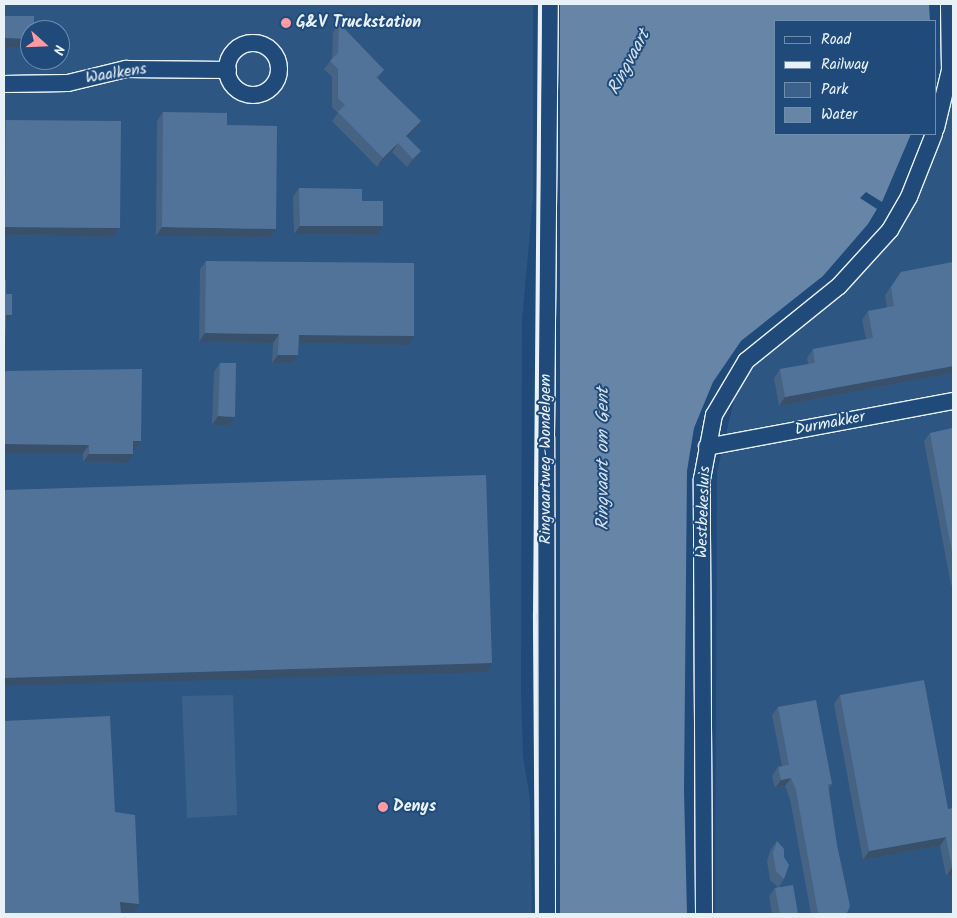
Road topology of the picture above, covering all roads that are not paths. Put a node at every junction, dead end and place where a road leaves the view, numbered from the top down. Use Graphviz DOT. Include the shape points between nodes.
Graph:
graph roads {
  1 [pos="550,4"];
  2 [pos="949,4"];
  3 [pos="228,70"];
  4 [pos="4,84"];
  5 [pos="937,124"];
  6 [pos="934,135"];
  7 [pos="953,401"];
  8 [pos="707,448"];
  9 [pos="547,914"];
  10 [pos="704,914"];
  1 -- 9 [label="street, Ringvaartweg-Wondelgem" via="546,427"];
  2 -- 5 [label="street" via="950,70"];
  3 -- 4 [label="street, Waalkens" via="126,69 68,83"];
  6 -- 8 [label="street, Westbekesluis" via="909,197 890,230 839,286 746,361 714,415"];
  7 -- 8 [label="street, Durmakker"];
  8 -- 10 [label="street, Westbekesluis" via="702,479"];
}
